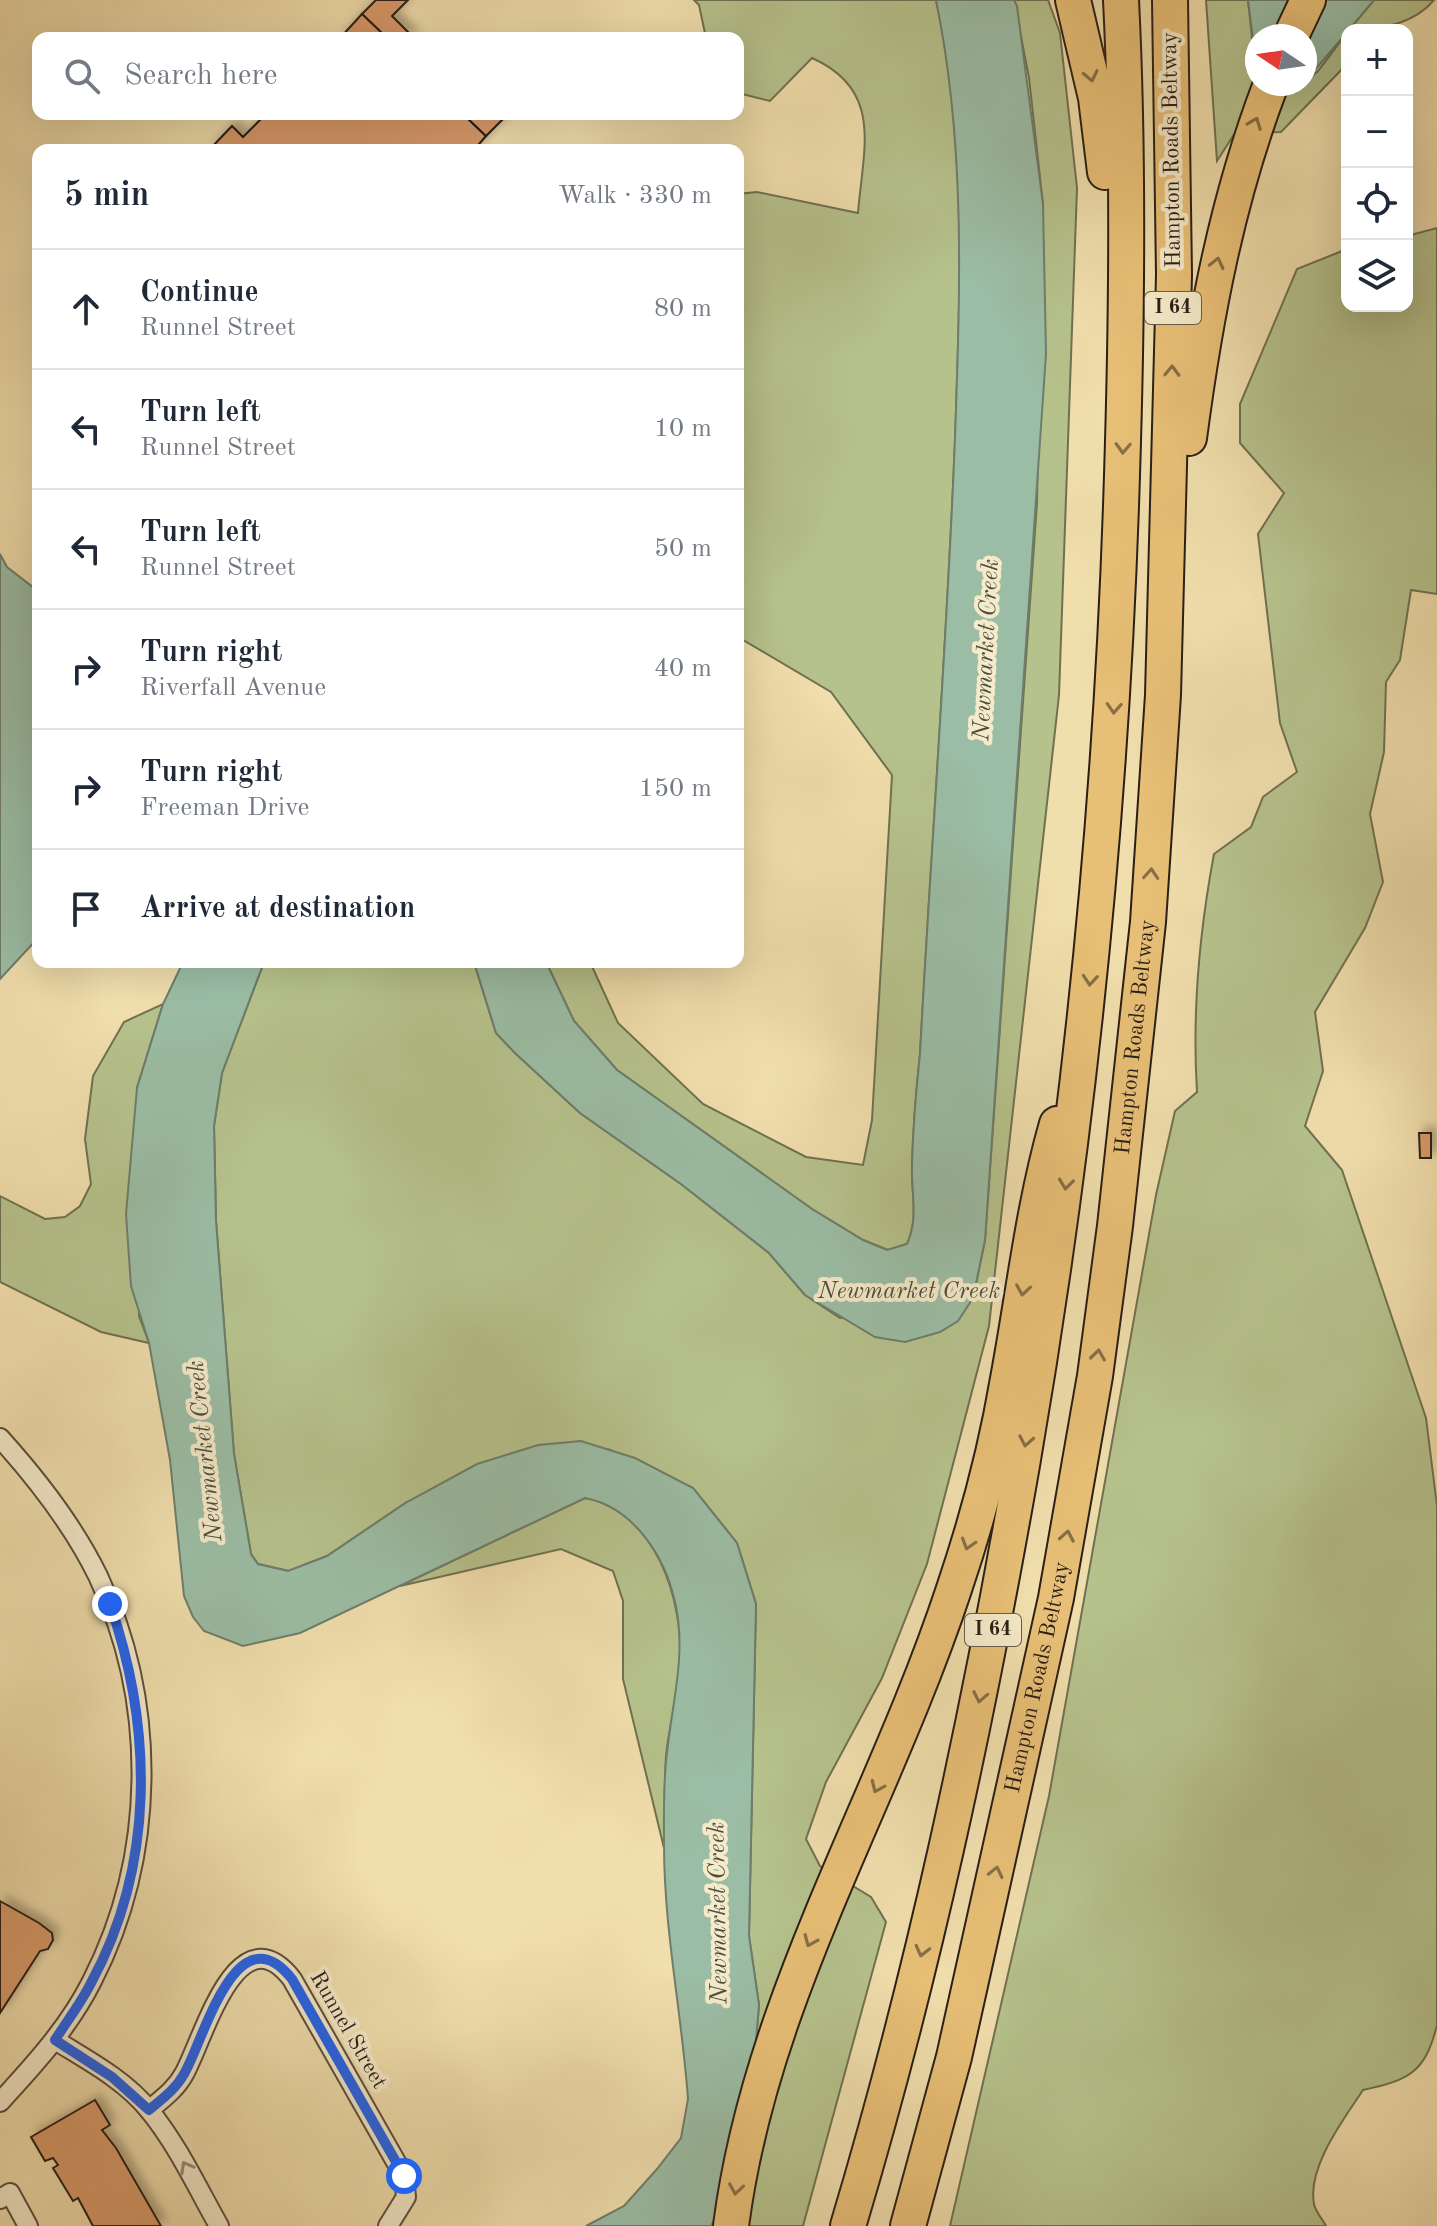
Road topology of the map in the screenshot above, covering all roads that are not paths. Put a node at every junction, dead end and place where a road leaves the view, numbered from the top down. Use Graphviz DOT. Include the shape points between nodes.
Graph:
graph roads {
  1 [pos="1073,0"];
  2 [pos="1121,0"];
  3 [pos="1170,0"];
  4 [pos="1308,0"];
  5 [pos="1297,24"];
  6 [pos="1267,96"];
  7 [pos="1126,342"];
  8 [pos="1164,616"];
  9 [pos="1086,1024"];
  10 [pos="0,1438"];
  11 [pos="55,2040"];
  12 [pos="954,2057"];
  13 [pos="0,2102"];
  14 [pos="149,2110"];
  15 [pos="0,2199"];
  16 [pos="28,2226"];
  17 [pos="219,2226"];
  18 [pos="388,2226"];
  19 [pos="731,2226"];
  20 [pos="848,2226"];
  21 [pos="908,2226"];
  22 [pos="932,2226"];
  1 -- 7 [label="highway, one-way" via="1096,98"];
  2 -- 7 [label="highway, I 64"];
  8 -- 3 [label="highway, Hampton Roads Beltway / I 64, one-way" via="1174,275"];
  4 -- 5 [label="highway"];
  8 -- 6 [label="highway, one-way" via="1203,330 1243,164"];
  7 -- 9 [label="highway, I 64, one-way" via="1111,755"];
  12 -- 8 [label="highway, Hampton Roads Beltway / I 64, one-way" via="1056,1598 1095,1376 1148,922"];
  9 -- 19 [label="highway, one-way" via="1039,1187 1008,1382 972,1531 936,1644 798,1970 764,2066"];
  9 -- 20 [label="highway, I 64, one-way" via="1056,1264 978,1710 923,1948"];
  10 -- 11 [label="street" via="53,1502 97,1574 120,1633 140,1740 141,1812 133,1872 91,1984"];
  11 -- 13 [label="street"];
  11 -- 14 [label="street" via="112,2077"];
  12 -- 21 [label="highway, I 64"];
  12 -- 22 [label="highway"];
  17 -- 14 [label="street, one-way"];
  14 -- 18 [label="street, Runnel Street" via="185,2073 234,1972 256,1960 273,1962 292,1979 404,2176 406,2197"];
  15 -- 16 [label="street" via="10,2193"];
}
